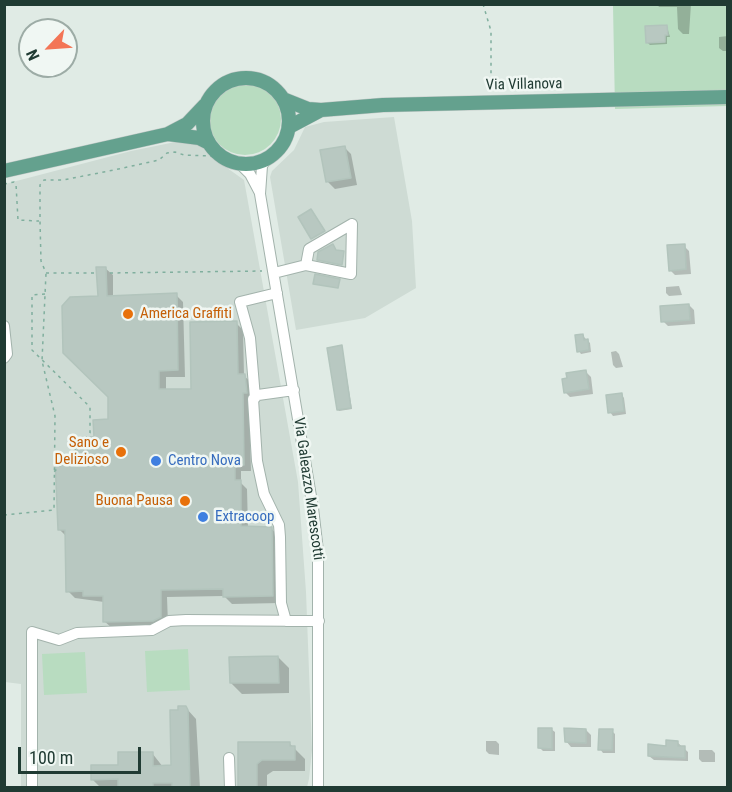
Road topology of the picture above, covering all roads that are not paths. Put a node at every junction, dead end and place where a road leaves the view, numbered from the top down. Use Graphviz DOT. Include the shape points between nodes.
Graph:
graph roads {
  1 [pos="728,98"];
  2 [pos="283,99"];
  3 [pos="205,105"];
  4 [pos="321,110"];
  5 [pos="289,127"];
  6 [pos="168,135"];
  7 [pos="208,142"];
  8 [pos="266,159"];
  9 [pos="240,167"];
  10 [pos="4,171"];
  11 [pos="260,194"];
  12 [pos="306,265"];
  13 [pos="269,272"];
  14 [pos="277,293"];
  15 [pos="4,326"];
  16 [pos="4,358"];
  17 [pos="294,390"];
  18 [pos="255,398"];
  19 [pos="286,621"];
  20 [pos="319,621"];
  21 [pos="229,758"];
  22 [pos="32,788"];
  23 [pos="230,788"];
  24 [pos="318,788"];
  1 -- 4 [label="main road, Via Villanova" via="382,105"];
  2 -- 3 [label="main road" via="266,82 242,77 220,86"];
  2 -- 4 [label="main road, Via Villanova"];
  2 -- 5 [label="main road"];
  3 -- 6 [label="main road" via="187,124"];
  3 -- 7 [label="main road" via="203,124"];
  4 -- 5 [label="main road, Via Villanova"];
  5 -- 8 [label="main road" via="281,146"];
  6 -- 7 [label="main road"];
  6 -- 10 [label="main road"];
  7 -- 9 [label="main road"];
  8 -- 9 [label="main road"];
  8 -- 11 [label="street, Via Galeazzo Marescotti"];
  9 -- 11 [label="street, Via Galeazzo Marescotti" via="250,174"];
  11 -- 13 [label="street, Via Galeazzo Marescotti"];
  12 -- 12 [label="street" via="309,249 352,224 351,274"];
  12 -- 13 [label="street"];
  13 -- 14 [label="street, Via Galeazzo Marescotti"];
  14 -- 17 [label="street, Via Galeazzo Marescotti"];
  14 -- 18 [label="street" via="240,302 250,338"];
  15 -- 16 [label="street"];
  17 -- 18 [label="street"];
  17 -- 20 [label="street, Via Galeazzo Marescotti" via="315,519"];
  18 -- 19 [label="street" via="257,461 264,494 279,525 281,603"];
  19 -- 20 [label="street"];
  19 -- 22 [label="street" via="169,621 152,630 77,633 59,640 32,632"];
  20 -- 24 [label="street, Via Galeazzo Marescotti"];
  21 -- 23 [label="street"];
}
